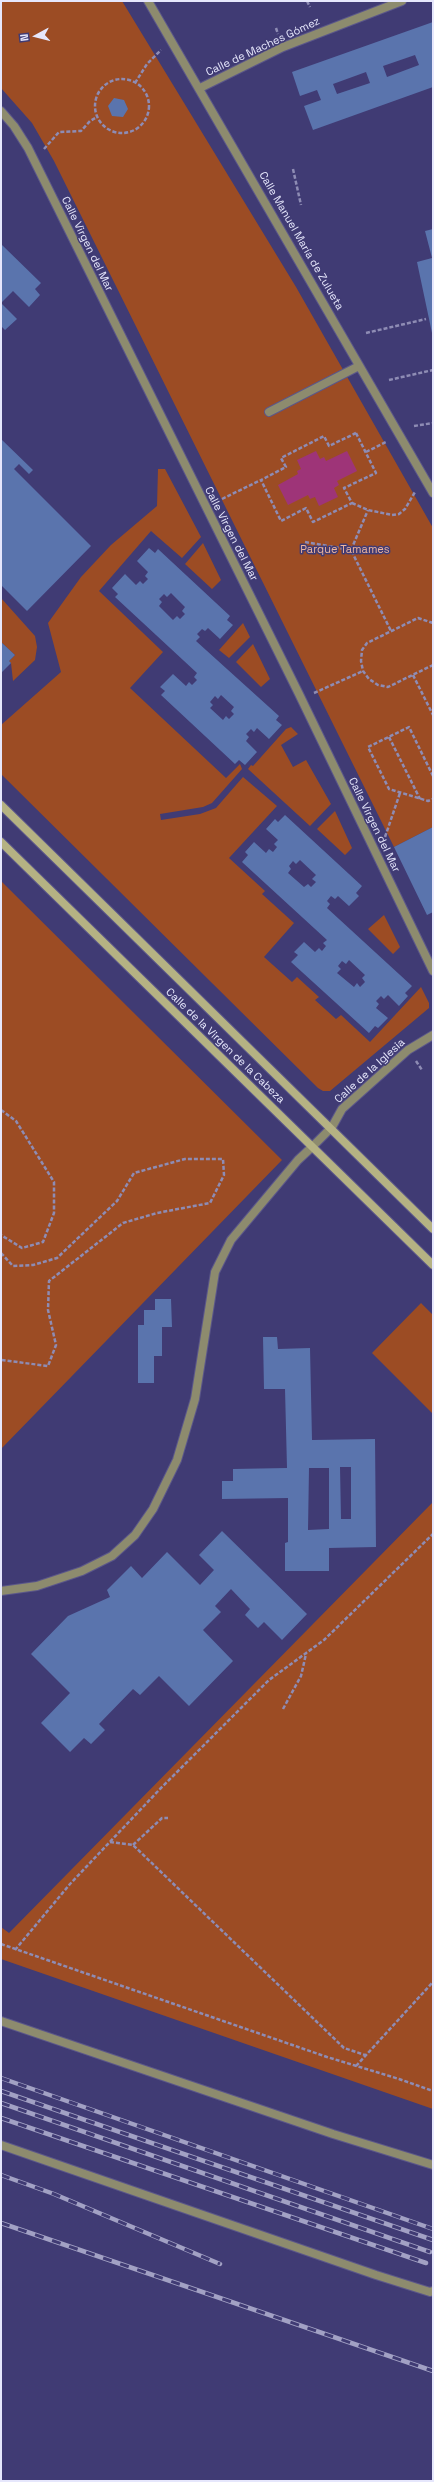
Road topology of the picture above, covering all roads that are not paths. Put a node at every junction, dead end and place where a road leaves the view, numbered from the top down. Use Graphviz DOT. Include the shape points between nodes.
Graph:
graph roads {
  1 [pos="148,1"];
  2 [pos="402,1"];
  3 [pos="200,88"];
  4 [pos="1,112"];
  5 [pos="359,366"];
  6 [pos="269,412"];
  7 [pos="433,492"];
  8 [pos="1,806"];
  9 [pos="1,842"];
  10 [pos="433,971"];
  11 [pos="433,1035"];
  12 [pos="332,1127"];
  13 [pos="312,1147"];
  14 [pos="433,1229"];
  15 [pos="433,1266"];
  16 [pos="1,1591"];
  17 [pos="1,2021"];
  18 [pos="1,2145"];
  19 [pos="433,2165"];
  20 [pos="433,2291"];
  1 -- 3 [label="street, Calle Manuel María de Zulueta"];
  2 -- 3 [label="street, Calle de Maches Gómez" via="283,47"];
  3 -- 5 [label="street, Calle Manuel María de Zulueta"];
  4 -- 10 [label="street, Calle Virgen del Mar" via="28,148 299,694"];
  5 -- 6 [label="street"];
  5 -- 7 [label="street, Calle Manuel María de Zulueta"];
  8 -- 12 [label="main road, Calle de la Virgen de la Cabeza"];
  9 -- 13 [label="main road, Calle de la Virgen de la Cabeza"];
  11 -- 12 [label="street, Calle de la Iglesia" via="408,1050 342,1109"];
  12 -- 13 [label="street, Calle de la Iglesia"];
  12 -- 14 [label="main road, Calle de la Virgen de la Cabeza"];
  13 -- 15 [label="main road, Calle de la Virgen de la Cabeza"];
  13 -- 16 [label="street, Calle de la Iglesia" via="298,1160 231,1240 215,1272 195,1399 177,1460 153,1509 135,1535 112,1556 82,1572 37,1586"];
  17 -- 19 [label="street" via="333,2134"];
  18 -- 20 [label="street" via="376,2275"];
}
